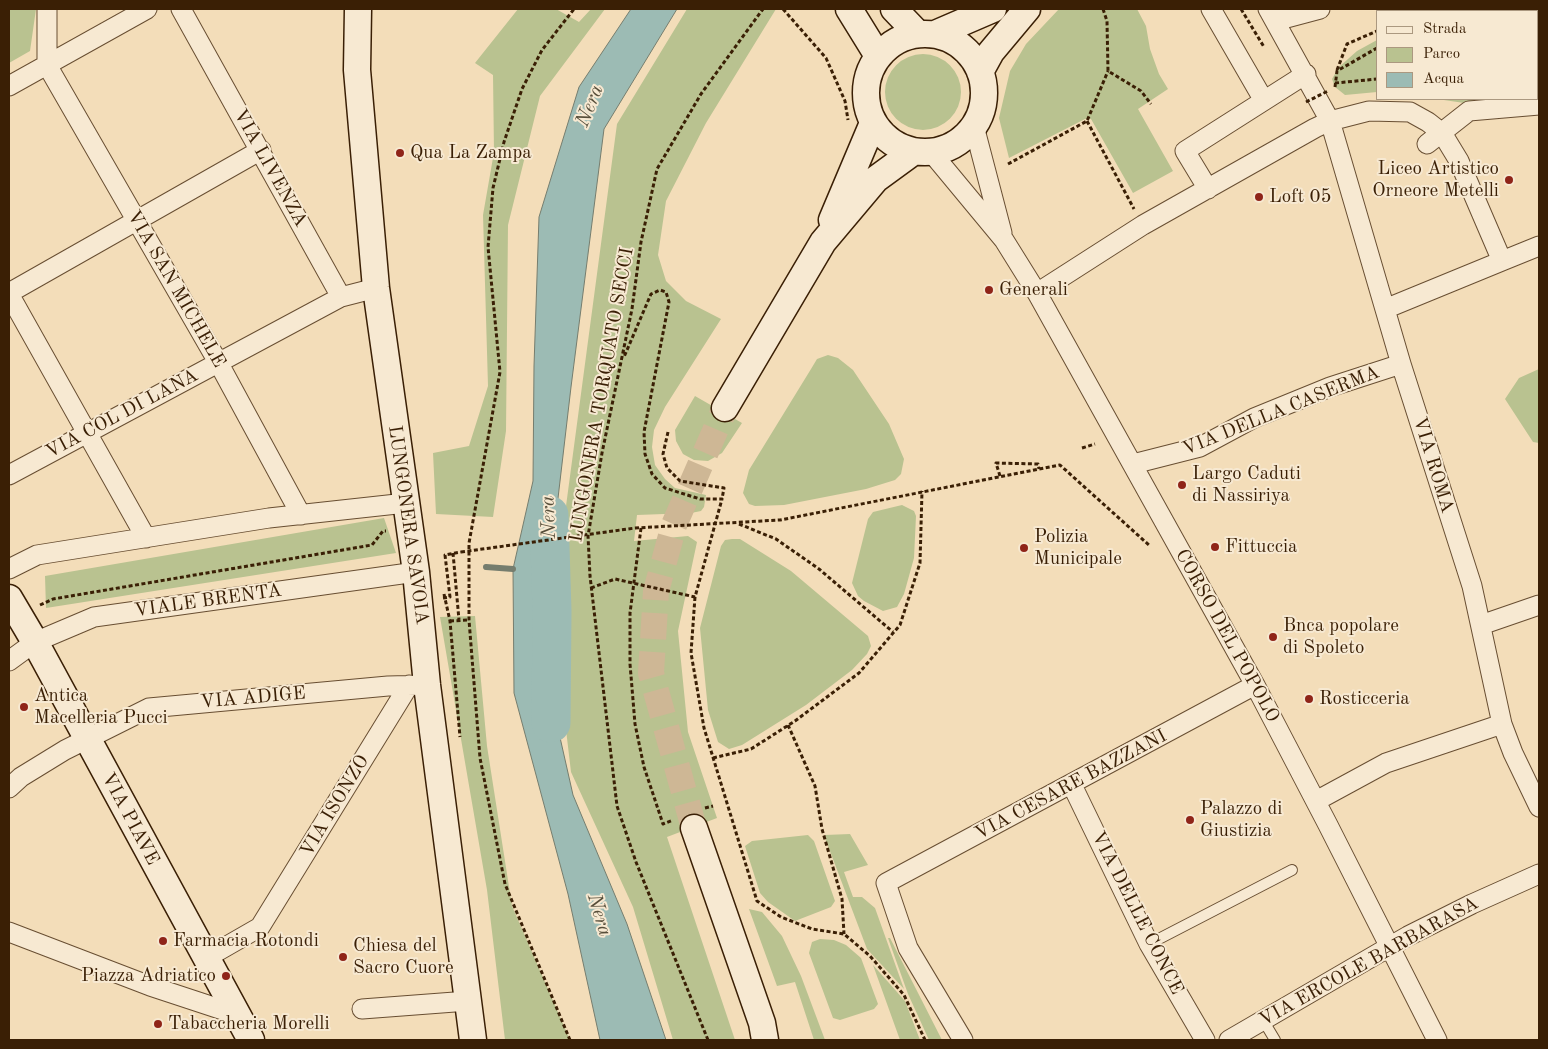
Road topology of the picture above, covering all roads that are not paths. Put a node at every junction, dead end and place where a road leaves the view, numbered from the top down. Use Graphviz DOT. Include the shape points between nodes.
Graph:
graph roads {
  1 [pos="47,9"];
  2 [pos="146,9"];
  3 [pos="181,9"];
  4 [pos="358,9"];
  5 [pos="835,9"];
  6 [pos="894,9"];
  7 [pos="993,9"];
  8 [pos="1027,9"];
  9 [pos="1211,9"];
  10 [pos="1320,9"];
  11 [pos="1272,15"];
  12 [pos="855,20"];
  13 [pos="926,34"];
  14 [pos="878,56"];
  15 [pos="46,65"];
  16 [pos="980,72"];
  17 [pos="9,86"];
  18 [pos="1313,88"];
  19 [pos="1263,100"];
  20 [pos="1539,104"];
  21 [pos="1330,121"];
  22 [pos="861,126"];
  23 [pos="974,126"];
  24 [pos="1435,127"];
  25 [pos="1427,144"];
  26 [pos="261,150"];
  27 [pos="922,152"];
  28 [pos="1208,189"];
  29 [pos="137,220"];
  30 [pos="1004,240"];
  31 [pos="824,242"];
  32 [pos="1539,246"];
  33 [pos="1502,262"];
  34 [pos="376,288"];
  35 [pos="9,293"];
  36 [pos="1037,293"];
  37 [pos="342,297"];
  38 [pos="1385,309"];
  39 [pos="218,362"];
  40 [pos="1401,364"];
  41 [pos="725,408"];
  42 [pos="86,432"];
  43 [pos="1133,464"];
  44 [pos="9,475"];
  45 [pos="301,515"];
  46 [pos="408,515"];
  47 [pos="146,538"];
  48 [pos="9,569"];
  49 [pos="416,572"];
  50 [pos="1539,605"];
  51 [pos="14,606"];
  52 [pos="1481,625"];
  53 [pos="35,642"];
  54 [pos="9,661"];
  55 [pos="418,685"];
  56 [pos="1255,685"];
  57 [pos="1502,724"];
  58 [pos="86,738"];
  59 [pos="1072,785"];
  60 [pos="9,788"];
  61 [pos="1316,801"];
  62 [pos="1539,807"];
  63 [pos="690,819"];
  64 [pos="1292,870"];
  65 [pos="1539,874"];
  66 [pos="9,932"];
  67 [pos="1149,944"];
  68 [pos="1390,946"];
  69 [pos="206,958"];
  70 [pos="468,1001"];
  71 [pos="362,1009"];
  72 [pos="238,1016"];
  73 [pos="1263,1020"];
  74 [pos="766,1035"];
  75 [pos="251,1040"];
  76 [pos="473,1040"];
  77 [pos="963,1040"];
  78 [pos="1205,1040"];
  79 [pos="1229,1040"];
  80 [pos="1275,1040"];
  81 [pos="1437,1040"];
  1 -- 15 [label="street"];
  2 -- 15 [label="street"];
  3 -- 26 [label="street, VIA LIVENZA"];
  4 -- 34 [label="street, LUNGONERA SAVOIA" via="357,70"];
  5 -- 12 [label="street"];
  6 -- 13 [label="street"];
  7 -- 13 [label="street"];
  8 -- 16 [label="street" via="991,52"];
  9 -- 19 [label="street"];
  10 -- 11 [label="street"];
  11 -- 18 [label="street, VIA ROMA"];
  12 -- 14 [label="street"];
  13 -- 14 [label="street" via="903,38"];
  13 -- 16 [label="street" via="949,39 962,47"];
  14 -- 22 [label="street" via="867,78"];
  15 -- 17 [label="street"];
  15 -- 29 [label="street, VIA SAN MICHELE"];
  16 -- 23 [label="street" via="984,90 982,109"];
  18 -- 19 [label="street"];
  18 -- 21 [label="street, VIA ROMA"];
  19 -- 28 [label="street" via="1185,150"];
  20 -- 24 [label="street" via="1469,111"];
  21 -- 24 [label="street" via="1369,111 1390,110 1410,112"];
  21 -- 28 [label="street"];
  21 -- 38 [label="street, VIA ROMA" via="1343,148"];
  22 -- 27 [label="street" via="897,146"];
  22 -- 31 [label="street"];
  23 -- 27 [label="street" via="948,148"];
  23 -- 30 [label="street, CORSO DEL POPOLO"];
  24 -- 25 [label="street"];
  24 -- 33 [label="street" via="1459,160"];
  26 -- 29 [label="street"];
  26 -- 37 [label="street, VIA LIVENZA"];
  27 -- 30 [label="street, CORSO DEL POPOLO"];
  27 -- 31 [label="street" via="904,156 876,179"];
  28 -- 36 [label="street" via="1143,225"];
  29 -- 35 [label="street"];
  29 -- 39 [label="street, VIA SAN MICHELE"];
  30 -- 36 [label="street, CORSO DEL POPOLO"];
  31 -- 41 [label="street"];
  32 -- 33 [label="street"];
  33 -- 38 [label="street"];
  34 -- 37 [label="street"];
  34 -- 46 [label="street, LUNGONERA SAVOIA"];
  35 -- 42 [label="street"];
  36 -- 43 [label="street, CORSO DEL POPOLO"];
  37 -- 39 [label="street, VIA COL DI LANA"];
  38 -- 40 [label="street, VIA ROMA"];
  39 -- 42 [label="street, VIA COL DI LANA"];
  39 -- 45 [label="street, VIA SAN MICHELE"];
  40 -- 43 [label="street, VIA DELLA CASERMA" via="1262,414 1200,447"];
  40 -- 52 [label="street, VIA ROMA" via="1472,586"];
  42 -- 44 [label="street, VIA COL DI LANA"];
  42 -- 47 [label="street"];
  43 -- 56 [label="street, CORSO DEL POPOLO"];
  45 -- 46 [label="street"];
  45 -- 47 [label="street"];
  46 -- 49 [label="street, LUNGONERA SAVOIA"];
  47 -- 48 [label="street" via="37,555"];
  49 -- 53 [label="street, VIALE BRENTA" via="94,617"];
  49 -- 55 [label="street, LUNGONERA SAVOIA"];
  50 -- 52 [label="street"];
  51 -- 53 [label="street, VIA PIAVE"];
  52 -- 57 [label="street, VIA ROMA"];
  53 -- 54 [label="street, VIALE BRENTA"];
  53 -- 58 [label="street, VIA PIAVE"];
  55 -- 58 [label="street, VIA ADIGE" via="149,708"];
  55 -- 69 [label="street, VIA ISONZO" via="260,927"];
  55 -- 70 [label="street, LUNGONERA SAVOIA"];
  56 -- 59 [label="street, VIA CESARE BAZZANI"];
  56 -- 61 [label="street, CORSO DEL POPOLO"];
  57 -- 61 [label="street" via="1386,763"];
  57 -- 62 [label="street, VIA ROMA"];
  58 -- 60 [label="street, VIA ADIGE"];
  58 -- 69 [label="street, VIA PIAVE"];
  59 -- 67 [label="street, VIA DELLE CONCE"];
  59 -- 77 [label="street, VIA CESARE BAZZANI" via="886,884 908,948"];
  61 -- 68 [label="street, CORSO DEL POPOLO"];
  63 -- 74 [label="street"];
  64 -- 67 [label="lane"];
  65 -- 68 [label="street, VIA ERCOLE BARBARASA"];
  66 -- 72 [label="street"];
  67 -- 78 [label="street, VIA DELLE CONCE"];
  68 -- 73 [label="street, VIA ERCOLE BARBARASA"];
  68 -- 81 [label="street, CORSO DEL POPOLO"];
  69 -- 72 [label="street, VIA PIAVE"];
  70 -- 71 [label="street"];
  70 -- 76 [label="street, LUNGONERA SAVOIA"];
  72 -- 75 [label="street, VIA PIAVE"];
  73 -- 79 [label="street, VIA ERCOLE BARBARASA"];
  73 -- 80 [label="lane"];
}
